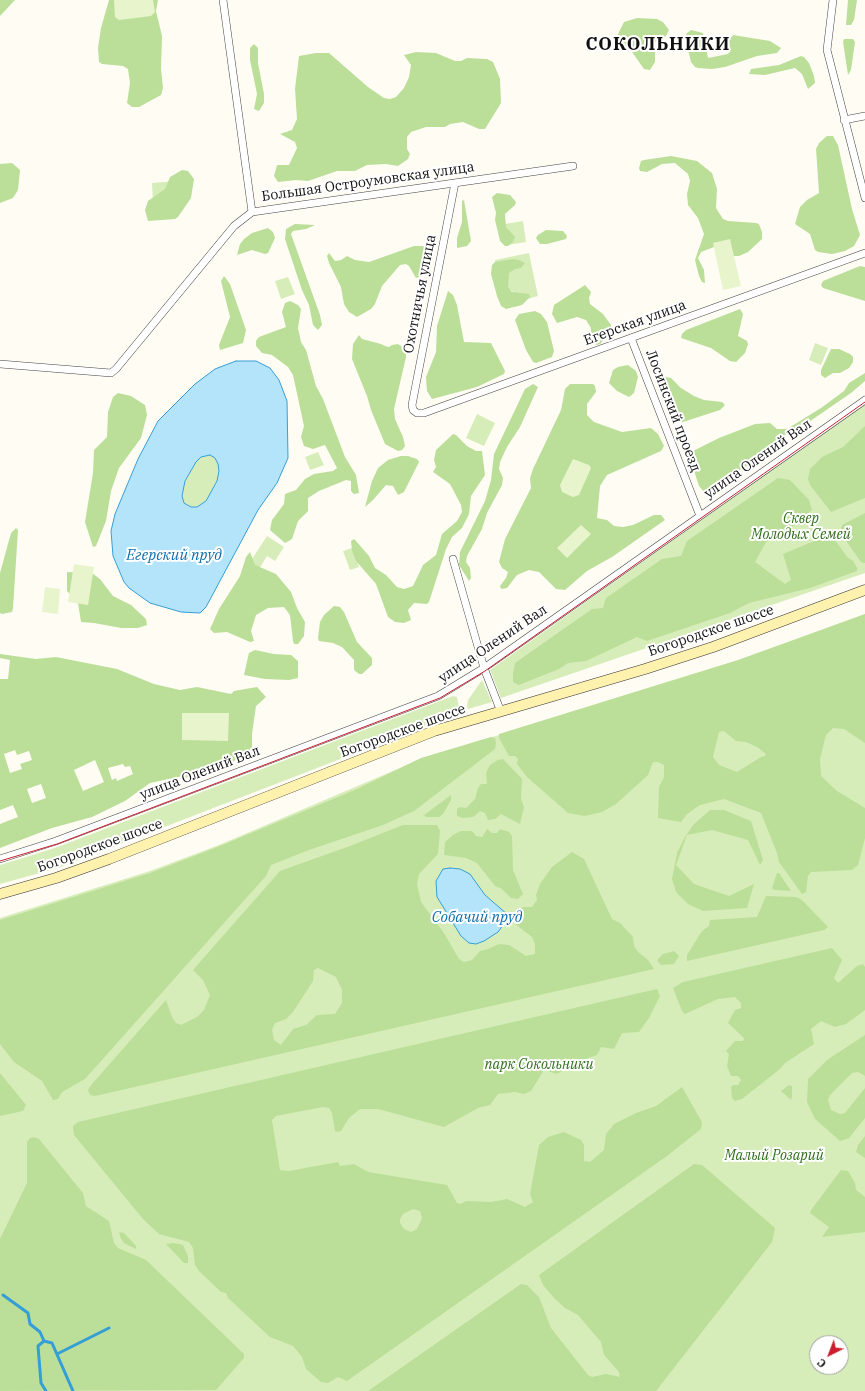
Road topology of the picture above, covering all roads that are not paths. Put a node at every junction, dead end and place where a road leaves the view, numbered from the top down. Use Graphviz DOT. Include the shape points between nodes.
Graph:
graph roads {
  1 [pos="222,0"];
  2 [pos="833,0"];
  3 [pos="865,116"];
  4 [pos="844,120"];
  5 [pos="857,165"];
  6 [pos="573,166"];
  7 [pos="865,169"];
  8 [pos="455,183"];
  9 [pos="865,198"];
  10 [pos="252,212"];
  11 [pos="865,253"];
  12 [pos="631,338"];
  13 [pos="0,364"];
  14 [pos="865,400"];
  15 [pos="413,410"];
  16 [pos="700,516"];
  17 [pos="453,559"];
  18 [pos="865,590"];
  19 [pos="484,668"];
  20 [pos="501,712"];
  21 [pos="0,859"];
  22 [pos="0,894"];
  1 -- 10 [label="street"];
  2 -- 4 [label="street" via="826,50"];
  3 -- 4 [label="street"];
  4 -- 5 [label="street"];
  5 -- 7 [label="street"];
  5 -- 9 [label="street"];
  6 -- 8 [label="street, Большая Остроумовская улица"];
  8 -- 10 [label="street, Большая Остроумовская улица"];
  8 -- 15 [label="street, Охотничья улица"];
  10 -- 13 [label="street, Большая Остроумовская улица" via="231,230 111,373"];
  11 -- 12 [label="street, Егерская улица"];
  12 -- 15 [label="street, Егерская улица" via="424,413"];
  12 -- 16 [label="street, Лосинский проезд"];
  14 -- 16 [label="street, улица Олений Вал"];
  16 -- 19 [label="street, улица Олений Вал"];
  17 -- 19 [label="street"];
  18 -- 20 [label="main road, Богородское шоссе" via="713,647"];
  19 -- 20 [label="street"];
  19 -- 21 [label="street, улица Олений Вал" via="438,696 56,841"];
  20 -- 22 [label="main road, Богородское шоссе" via="434,731 124,853 56,878"];
}
